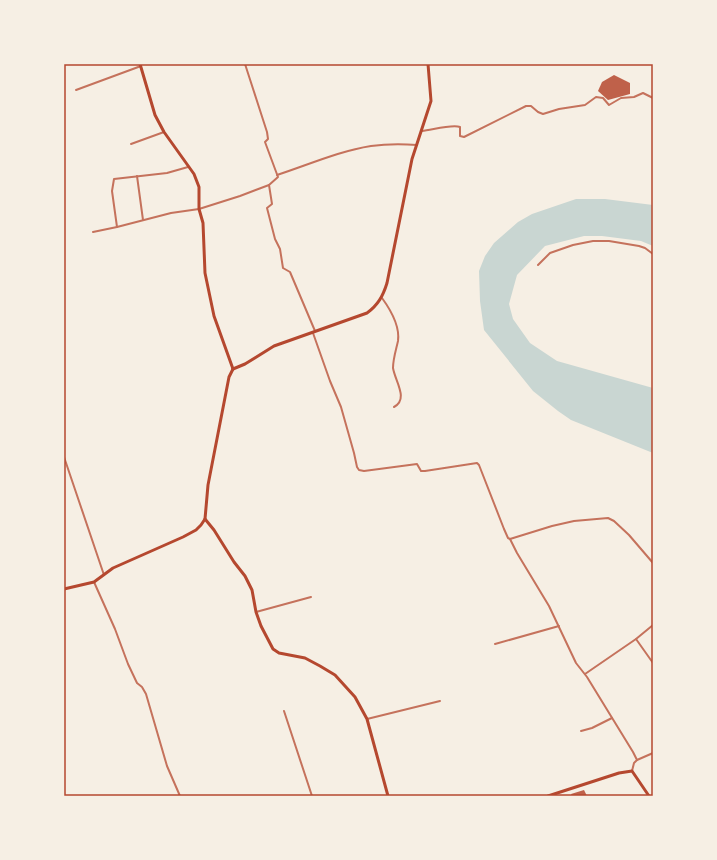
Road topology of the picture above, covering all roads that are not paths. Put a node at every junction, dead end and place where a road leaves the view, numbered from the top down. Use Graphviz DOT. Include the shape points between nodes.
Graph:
graph roads {
  1 [pos="245,64"];
  2 [pos="428,64"];
  3 [pos="141,65"];
  4 [pos="76,90"];
  5 [pos="653,98"];
  6 [pos="422,131"];
  7 [pos="164,132"];
  8 [pos="132,144"];
  9 [pos="417,145"];
  10 [pos="188,167"];
  11 [pos="277,175"];
  12 [pos="137,176"];
  13 [pos="269,185"];
  14 [pos="199,209"];
  15 [pos="143,220"];
  16 [pos="117,227"];
  17 [pos="93,232"];
  18 [pos="653,254"];
  19 [pos="538,264"];
  20 [pos="382,298"];
  21 [pos="314,333"];
  22 [pos="233,369"];
  23 [pos="394,407"];
  24 [pos="64,457"];
  25 [pos="205,519"];
  26 [pos="510,539"];
  27 [pos="653,563"];
  28 [pos="104,575"];
  29 [pos="94,582"];
  30 [pos="64,589"];
  31 [pos="311,597"];
  32 [pos="256,612"];
  33 [pos="653,625"];
  34 [pos="559,626"];
  35 [pos="636,639"];
  36 [pos="495,644"];
  37 [pos="653,663"];
  38 [pos="585,674"];
  39 [pos="440,701"];
  40 [pos="284,711"];
  41 [pos="612,718"];
  42 [pos="367,720"];
  43 [pos="581,731"];
  44 [pos="653,753"];
  45 [pos="637,760"];
  46 [pos="632,770"];
  47 [pos="180,796"];
  48 [pos="312,796"];
  49 [pos="388,796"];
  50 [pos="548,796"];
  51 [pos="649,796"];
  1 -- 11 [label="street" via="267,132 268,139 265,142"];
  2 -- 6 [label="main road" via="431,101"];
  3 -- 4 [label="street"];
  3 -- 7 [label="main road" via="155,115"];
  5 -- 6 [label="street" via="643,93 621,98 608,105 603,98 596,97 585,105 543,114 531,106 526,106 464,137 460,136 460,127 454,125"];
  6 -- 9 [label="main road"];
  7 -- 8 [label="street"];
  7 -- 10 [label="main road"];
  9 -- 11 [label="street" via="370,147 336,155"];
  9 -- 20 [label="main road"];
  10 -- 12 [label="street" via="167,173"];
  10 -- 14 [label="main road" via="199,187"];
  11 -- 13 [label="street" via="278,177"];
  12 -- 15 [label="street"];
  12 -- 16 [label="street" via="114,179 112,191"];
  13 -- 14 [label="street"];
  13 -- 21 [label="street" via="272,204 267,208 283,268 290,272"];
  14 -- 15 [label="street"];
  14 -- 22 [label="main road" via="203,224 205,273 214,316"];
  15 -- 16 [label="street"];
  16 -- 17 [label="street"];
  18 -- 19 [label="street" via="645,248 624,243 585,242 550,253"];
  20 -- 21 [label="main road" via="367,313"];
  20 -- 23 [label="street" via="393,317 398,336 393,361 395,379 402,398"];
  21 -- 22 [label="main road" via="274,346"];
  21 -- 26 [label="street" via="359,470 379,470 417,464 421,471 425,471 477,464"];
  22 -- 25 [label="main road" via="212,462"];
  24 -- 28 [label="street"];
  25 -- 28 [label="main road" via="196,530 113,568"];
  25 -- 32 [label="main road" via="245,576 252,590"];
  26 -- 27 [label="street" via="574,521 608,518 614,521"];
  26 -- 34 [label="street"];
  28 -- 29 [label="main road"];
  29 -- 30 [label="main road"];
  29 -- 47 [label="street" via="116,629 128,664 137,683 146,694 167,766"];
  31 -- 32 [label="street"];
  32 -- 42 [label="main road" via="273,649 279,653 305,658 335,675 355,697"];
  33 -- 35 [label="street"];
  34 -- 36 [label="street"];
  34 -- 38 [label="street" via="576,663"];
  35 -- 37 [label="street"];
  35 -- 38 [label="street"];
  38 -- 41 [label="street"];
  39 -- 42 [label="street"];
  40 -- 48 [label="street"];
  41 -- 43 [label="street"];
  41 -- 45 [label="street"];
  42 -- 49 [label="main road"];
  44 -- 45 [label="street"];
  45 -- 46 [label="street"];
  46 -- 50 [label="main road"];
  46 -- 51 [label="main road"];
}
